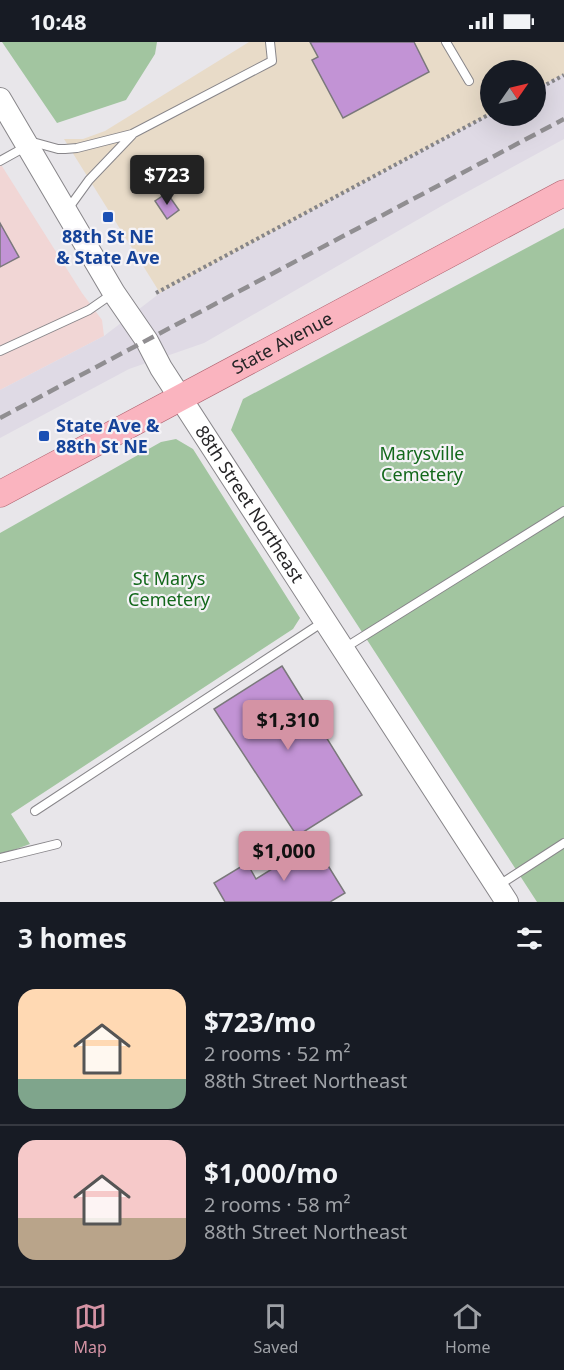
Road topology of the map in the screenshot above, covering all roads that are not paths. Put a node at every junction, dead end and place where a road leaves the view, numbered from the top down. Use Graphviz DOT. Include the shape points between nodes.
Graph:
graph roads {
  1 [pos="270,42"];
  2 [pos="446,42"];
  3 [pos="469,81"];
  4 [pos="0,99"];
  5 [pos="132,134"];
  6 [pos="25,142"];
  7 [pos="0,161"];
  8 [pos="564,193"];
  9 [pos="66,212"];
  10 [pos="114,293"];
  11 [pos="0,351"];
  12 [pos="180,398"];
  13 [pos="0,494"];
  14 [pos="564,511"];
  15 [pos="325,621"];
  16 [pos="344,649"];
  17 [pos="35,811"];
  18 [pos="564,843"];
  19 [pos="57,844"];
  20 [pos="0,858"];
  21 [pos="502,894"];
  1 -- 5 [label="lane" via="272,61"];
  2 -- 3 [label="lane"];
  4 -- 6 [label="main road, 88th Street Northeast"];
  5 -- 6 [label="lane" via="65,149"];
  5 -- 9 [label="lane" via="89,180"];
  6 -- 7 [label="lane"];
  6 -- 9 [label="main road, 88th Street Northeast"];
  8 -- 12 [label="main road, State Avenue"];
  9 -- 10 [label="main road, 88th Street Northeast"];
  10 -- 11 [label="lane" via="89,310"];
  10 -- 12 [label="main road, 88th Street Northeast"];
  12 -- 13 [label="main road, State Avenue"];
  12 -- 15 [label="main road, 88th Street Northeast"];
  14 -- 16 [label="lane"];
  15 -- 16 [label="main road, 88th Street Northeast"];
  15 -- 17 [label="lane"];
  16 -- 21 [label="main road, 88th Street Northeast"];
  18 -- 21 [label="lane"];
  19 -- 20 [label="lane"];
}
